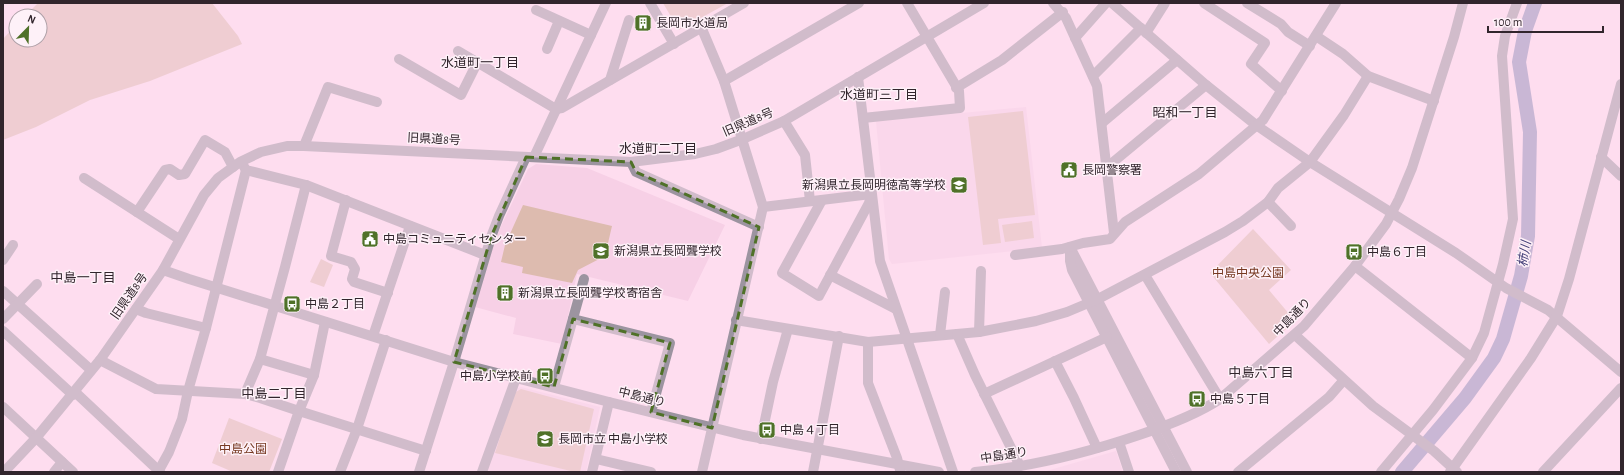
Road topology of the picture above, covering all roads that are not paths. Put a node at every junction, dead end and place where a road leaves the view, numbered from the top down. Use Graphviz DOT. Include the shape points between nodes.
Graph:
graph roads {
  1 [pos="606,3"];
  2 [pos="650,3"];
  3 [pos="744,3"];
  4 [pos="860,3"];
  5 [pos="907,3"];
  6 [pos="984,3"];
  7 [pos="1054,3"];
  8 [pos="1106,3"];
  9 [pos="1165,3"];
  10 [pos="1204,3"];
  11 [pos="1248,3"];
  12 [pos="1336,3"];
  13 [pos="1463,3"];
  14 [pos="1517,3"];
  15 [pos="1118,5"];
  16 [pos="536,10"];
  17 [pos="1063,12"];
  18 [pos="629,20"];
  19 [pos="559,21"];
  20 [pos="702,29"];
  21 [pos="1144,31"];
  22 [pos="591,35"];
  23 [pos="926,36"];
  24 [pos="1316,36"];
  25 [pos="1075,38"];
  26 [pos="674,44"];
  27 [pos="1310,46"];
  28 [pos="547,49"];
  29 [pos="458,51"];
  30 [pos="399,59"];
  31 [pos="1177,60"];
  32 [pos="477,63"];
  33 [pos="1093,76"];
  34 [pos="1368,76"];
  35 [pos="858,77"];
  36 [pos="610,80"];
  37 [pos="724,81"];
  38 [pos="1621,84"];
  39 [pos="1206,85"];
  40 [pos="956,88"];
  41 [pos="1282,91"];
  42 [pos="1434,101"];
  43 [pos="377,102"];
  44 [pos="556,109"];
  45 [pos="863,118"];
  46 [pos="784,121"];
  47 [pos="1102,123"];
  48 [pos="1256,126"];
  49 [pos="743,139"];
  50 [pos="304,146"];
  51 [pos="530,157"];
  52 [pos="1602,157"];
  53 [pos="631,162"];
  54 [pos="1310,162"];
  55 [pos="240,166"];
  56 [pos="1106,168"];
  57 [pos="1621,176"];
  58 [pos="84,178"];
  59 [pos="306,185"];
  60 [pos="871,194"];
  61 [pos="346,200"];
  62 [pos="822,200"];
  63 [pos="810,201"];
  64 [pos="1268,202"];
  65 [pos="763,207"];
  66 [pos="137,212"];
  67 [pos="1392,213"];
  68 [pos="410,226"];
  69 [pos="1291,226"];
  70 [pos="759,227"];
  71 [pos="1114,233"];
  72 [pos="179,239"];
  73 [pos="13,246"];
  74 [pos="1070,247"];
  75 [pos="485,255"];
  76 [pos="1015,255"];
  77 [pos="3,260"];
  78 [pos="1355,266"];
  79 [pos="163,270"];
  80 [pos="981,271"];
  81 [pos="830,275"];
  82 [pos="1145,275"];
  83 [pos="584,279"];
  84 [pos="37,284"];
  85 [pos="1502,285"];
  86 [pos="216,287"];
  87 [pos="3,291"];
  88 [pos="945,292"];
  89 [pos="388,293"];
  90 [pos="1093,301"];
  91 [pos="17,304"];
  92 [pos="274,306"];
  93 [pos="136,309"];
  94 [pos="896,309"];
  95 [pos="1557,316"];
  96 [pos="3,319"];
  97 [pos="573,319"];
  98 [pos="736,320"];
  99 [pos="325,322"];
  100 [pos="206,328"];
  101 [pos="788,329"];
  102 [pos="3,331"];
  103 [pos="979,332"];
  104 [pos="957,334"];
  105 [pos="940,335"];
  106 [pos="1295,335"];
  107 [pos="373,336"];
  108 [pos="839,336"];
  109 [pos="1107,337"];
  110 [pos="908,338"];
  111 [pos="386,340"];
  112 [pos="868,342"];
  113 [pos="1472,358"];
  114 [pos="260,359"];
  115 [pos="100,360"];
  116 [pos="1055,361"];
  117 [pos="454,362"];
  118 [pos="91,370"];
  119 [pos="1621,372"];
  120 [pos="314,375"];
  121 [pos="516,378"];
  122 [pos="1343,381"];
  123 [pos="554,387"];
  124 [pos="1621,388"];
  125 [pos="188,391"];
  126 [pos="74,394"];
  127 [pos="245,394"];
  128 [pos="984,394"];
  129 [pos="1220,398"];
  130 [pos="609,402"];
  131 [pos="3,407"];
  132 [pos="299,412"];
  133 [pos="651,412"];
  134 [pos="712,428"];
  135 [pos="1159,428"];
  136 [pos="357,429"];
  137 [pos="1414,436"];
  138 [pos="36,438"];
  139 [pos="761,439"];
  140 [pos="1119,442"];
  141 [pos="1097,448"];
  142 [pos="818,450"];
  143 [pos="426,451"];
  144 [pos="596,459"];
  145 [pos="62,462"];
  146 [pos="1020,466"];
  147 [pos="900,469"];
  148 [pos="1454,471"];
  149 [pos="4,472"];
  150 [pos="54,472"];
  151 [pos="73,472"];
  152 [pos="159,472"];
  153 [pos="278,472"];
  154 [pos="340,472"];
  155 [pos="420,472"];
  156 [pos="482,472"];
  157 [pos="592,472"];
  158 [pos="651,472"];
  159 [pos="702,472"];
  160 [pos="814,472"];
  161 [pos="939,472"];
  162 [pos="953,472"];
  163 [pos="975,472"];
  164 [pos="1129,472"];
  165 [pos="1176,472"];
  166 [pos="1187,472"];
  167 [pos="1238,472"];
  168 [pos="1381,472"];
  169 [pos="1543,472"];
  1 -- 22 [label="street"];
  2 -- 26 [label="street"];
  3 -- 20 [label="street"];
  4 -- 37 [label="street"];
  5 -- 23 [label="street"];
  6 -- 23 [label="street, 旧県道8号"];
  7 -- 17 [label="street"];
  8 -- 25 [label="street"];
  9 -- 21 [label="street"];
  10 -- 41 [label="street" via="1265,43 1251,64"];
  11 -- 27 [label="street"];
  12 -- 24 [label="street"];
  13 -- 42 [label="street, 中島通り"];
  14 -- 85 [label="street" via="1504,36 1502,56 1513,220"];
  15 -- 21 [label="street"];
  16 -- 19 [label="street"];
  17 -- 25 [label="street"];
  17 -- 40 [label="street" via="1002,60"];
  18 -- 36 [label="street"];
  19 -- 22 [label="street"];
  19 -- 28 [label="street"];
  20 -- 26 [label="street"];
  20 -- 37 [label="street"];
  21 -- 31 [label="street"];
  21 -- 33 [label="street"];
  22 -- 44 [label="street"];
  23 -- 35 [label="street, 旧県道8号"];
  23 -- 40 [label="street"];
  24 -- 27 [label="street"];
  24 -- 34 [label="street" via="1343,54"];
  25 -- 33 [label="street"];
  26 -- 36 [label="street"];
  27 -- 41 [label="street"];
  29 -- 32 [label="street"];
  30 -- 32 [label="street" via="461,95"];
  31 -- 39 [label="street"];
  31 -- 47 [label="street"];
  32 -- 44 [label="street"];
  33 -- 47 [label="street" via="1099,91"];
  34 -- 42 [label="street"];
  34 -- 54 [label="street"];
  35 -- 45 [label="street"];
  35 -- 46 [label="street, 旧県道8号"];
  36 -- 44 [label="street"];
  37 -- 49 [label="street"];
  38 -- 52 [label="street"];
  39 -- 48 [label="street"];
  39 -- 56 [label="street"];
  40 -- 45 [label="street" via="959,91 960,108"];
  41 -- 48 [label="street" via="1263,120"];
  42 -- 67 [label="street, 中島通り" via="1412,168"];
  43 -- 50 [label="street" via="328,87"];
  44 -- 51 [label="street"];
  45 -- 60 [label="street"];
  46 -- 49 [label="street, 旧県道8号"];
  46 -- 63 [label="street" via="805,155"];
  47 -- 56 [label="street"];
  48 -- 54 [label="street"];
  48 -- 71 [label="street" via="1199,174 1125,222"];
  49 -- 53 [label="street, 旧県道8号" via="695,154"];
  49 -- 65 [label="street"];
  50 -- 51 [label="street, 旧県道8号"];
  50 -- 55 [label="street, 旧県道8号" via="273,148"];
  51 -- 53 [label="street, 旧県道8号"];
  51 -- 75 [label="street" via="499,216"];
  52 -- 57 [label="street"];
  52 -- 95 [label="street"];
  53 -- 70 [label="street" via="636,172"];
  54 -- 64 [label="street" via="1278,188"];
  54 -- 67 [label="street"];
  55 -- 59 [label="street"];
  55 -- 66 [label="street" via="205,140 185,174 179,175 170,169 165,170"];
  55 -- 72 [label="street, 旧県道8号" via="218,178 204,195"];
  55 -- 86 [label="street"];
  56 -- 71 [label="street"];
  58 -- 66 [label="street"];
  59 -- 61 [label="street"];
  59 -- 92 [label="street"];
  60 -- 62 [label="street"];
  60 -- 81 [label="street" via="869,203"];
  60 -- 94 [label="street" via="880,261"];
  61 -- 68 [label="street"];
  61 -- 89 [label="street" via="331,256 351,262 355,269 352,279 354,282"];
  62 -- 63 [label="street"];
  62 -- 81 [label="street" via="782,274 819,296"];
  63 -- 65 [label="street"];
  64 -- 69 [label="street"];
  64 -- 82 [label="street" via="1225,232"];
  65 -- 70 [label="street"];
  66 -- 72 [label="street"];
  67 -- 78 [label="street, 中島通り"];
  67 -- 85 [label="street"];
  68 -- 75 [label="street"];
  68 -- 89 [label="street"];
  70 -- 98 [label="street"];
  71 -- 74 [label="street" via="1110,239"];
  72 -- 79 [label="street, 旧県道8号"];
  73 -- 77 [label="street"];
  74 -- 76 [label="street"];
  74 -- 90 [label="street"];
  75 -- 117 [label="street"];
  78 -- 106 [label="street, 中島通り"];
  78 -- 113 [label="street"];
  79 -- 86 [label="street, 中島通り"];
  79 -- 93 [label="street, 旧県道8号"];
  80 -- 103 [label="street"];
  81 -- 94 [label="street"];
  82 -- 90 [label="street"];
  82 -- 129 [label="street"];
  83 -- 97 [label="street"];
  84 -- 91 [label="street"];
  85 -- 95 [label="street"];
  85 -- 113 [label="street"];
  86 -- 92 [label="street, 中島通り"];
  86 -- 100 [label="street"];
  87 -- 91 [label="street"];
  88 -- 105 [label="street"];
  89 -- 107 [label="street"];
  90 -- 103 [label="street" via="1036,321"];
  90 -- 109 [label="street"];
  90 -- 135 [label="street"];
  91 -- 96 [label="street"];
  91 -- 118 [label="street"];
  92 -- 99 [label="street, 中島通り"];
  92 -- 114 [label="street"];
  93 -- 100 [label="street"];
  93 -- 115 [label="street, 旧県道8号"];
  94 -- 110 [label="street"];
  95 -- 119 [label="street"];
  95 -- 148 [label="street"];
  97 -- 123 [label="street"];
  97 -- 133 [label="street" via="670,343"];
  98 -- 101 [label="street"];
  98 -- 134 [label="street"];
  99 -- 107 [label="street, 中島通り"];
  99 -- 120 [label="street"];
  100 -- 125 [label="street"];
  101 -- 108 [label="street"];
  101 -- 139 [label="street"];
  102 -- 126 [label="street"];
  103 -- 104 [label="street"];
  104 -- 105 [label="street"];
  104 -- 128 [label="street"];
  105 -- 110 [label="street"];
  106 -- 122 [label="street"];
  106 -- 129 [label="street, 中島通り"];
  107 -- 111 [label="street, 中島通り"];
  108 -- 112 [label="street"];
  108 -- 142 [label="street"];
  109 -- 116 [label="street"];
  109 -- 135 [label="street"];
  110 -- 112 [label="street"];
  110 -- 162 [label="street"];
  111 -- 117 [label="street, 中島通り"];
  111 -- 136 [label="street"];
  112 -- 147 [label="street" via="868,383"];
  113 -- 137 [label="street"];
  114 -- 120 [label="street"];
  114 -- 127 [label="street"];
  115 -- 118 [label="street, 旧県道8号"];
  115 -- 125 [label="street" via="156,389"];
  116 -- 128 [label="street"];
  116 -- 141 [label="street"];
  117 -- 121 [label="street, 中島通り"];
  117 -- 143 [label="street"];
  118 -- 126 [label="street, 旧県道8号"];
  120 -- 132 [label="street"];
  121 -- 123 [label="street, 中島通り"];
  121 -- 156 [label="street"];
  122 -- 137 [label="street"];
  122 -- 167 [label="street" via="1329,397"];
  123 -- 130 [label="street, 中島通り"];
  124 -- 169 [label="street"];
  125 -- 127 [label="street"];
  125 -- 152 [label="street" via="182,418"];
  126 -- 138 [label="street, 旧県道8号"];
  126 -- 152 [label="street"];
  127 -- 132 [label="street"];
  128 -- 146 [label="street"];
  129 -- 135 [label="street, 中島通り"];
  130 -- 133 [label="street, 中島通り"];
  130 -- 144 [label="street"];
  131 -- 138 [label="street"];
  132 -- 136 [label="street"];
  132 -- 153 [label="street"];
  133 -- 134 [label="street, 中島通り"];
  134 -- 139 [label="street, 中島通り"];
  134 -- 159 [label="street"];
  135 -- 140 [label="street, 中島通り"];
  135 -- 165 [label="street"];
  135 -- 166 [label="street"];
  136 -- 143 [label="street"];
  136 -- 154 [label="street"];
  137 -- 148 [label="street"];
  137 -- 168 [label="street"];
  138 -- 145 [label="street"];
  138 -- 149 [label="street, 旧県道8号"];
  139 -- 142 [label="street, 中島通り"];
  140 -- 141 [label="street, 中島通り"];
  140 -- 164 [label="street"];
  141 -- 146 [label="street, 中島通り"];
  142 -- 147 [label="street, 中島通り"];
  142 -- 160 [label="street"];
  143 -- 155 [label="street"];
  144 -- 157 [label="street"];
  144 -- 158 [label="street"];
  145 -- 150 [label="street"];
  145 -- 151 [label="street"];
  146 -- 163 [label="street, 中島通り"];
  147 -- 161 [label="street, 中島通り"];
}
